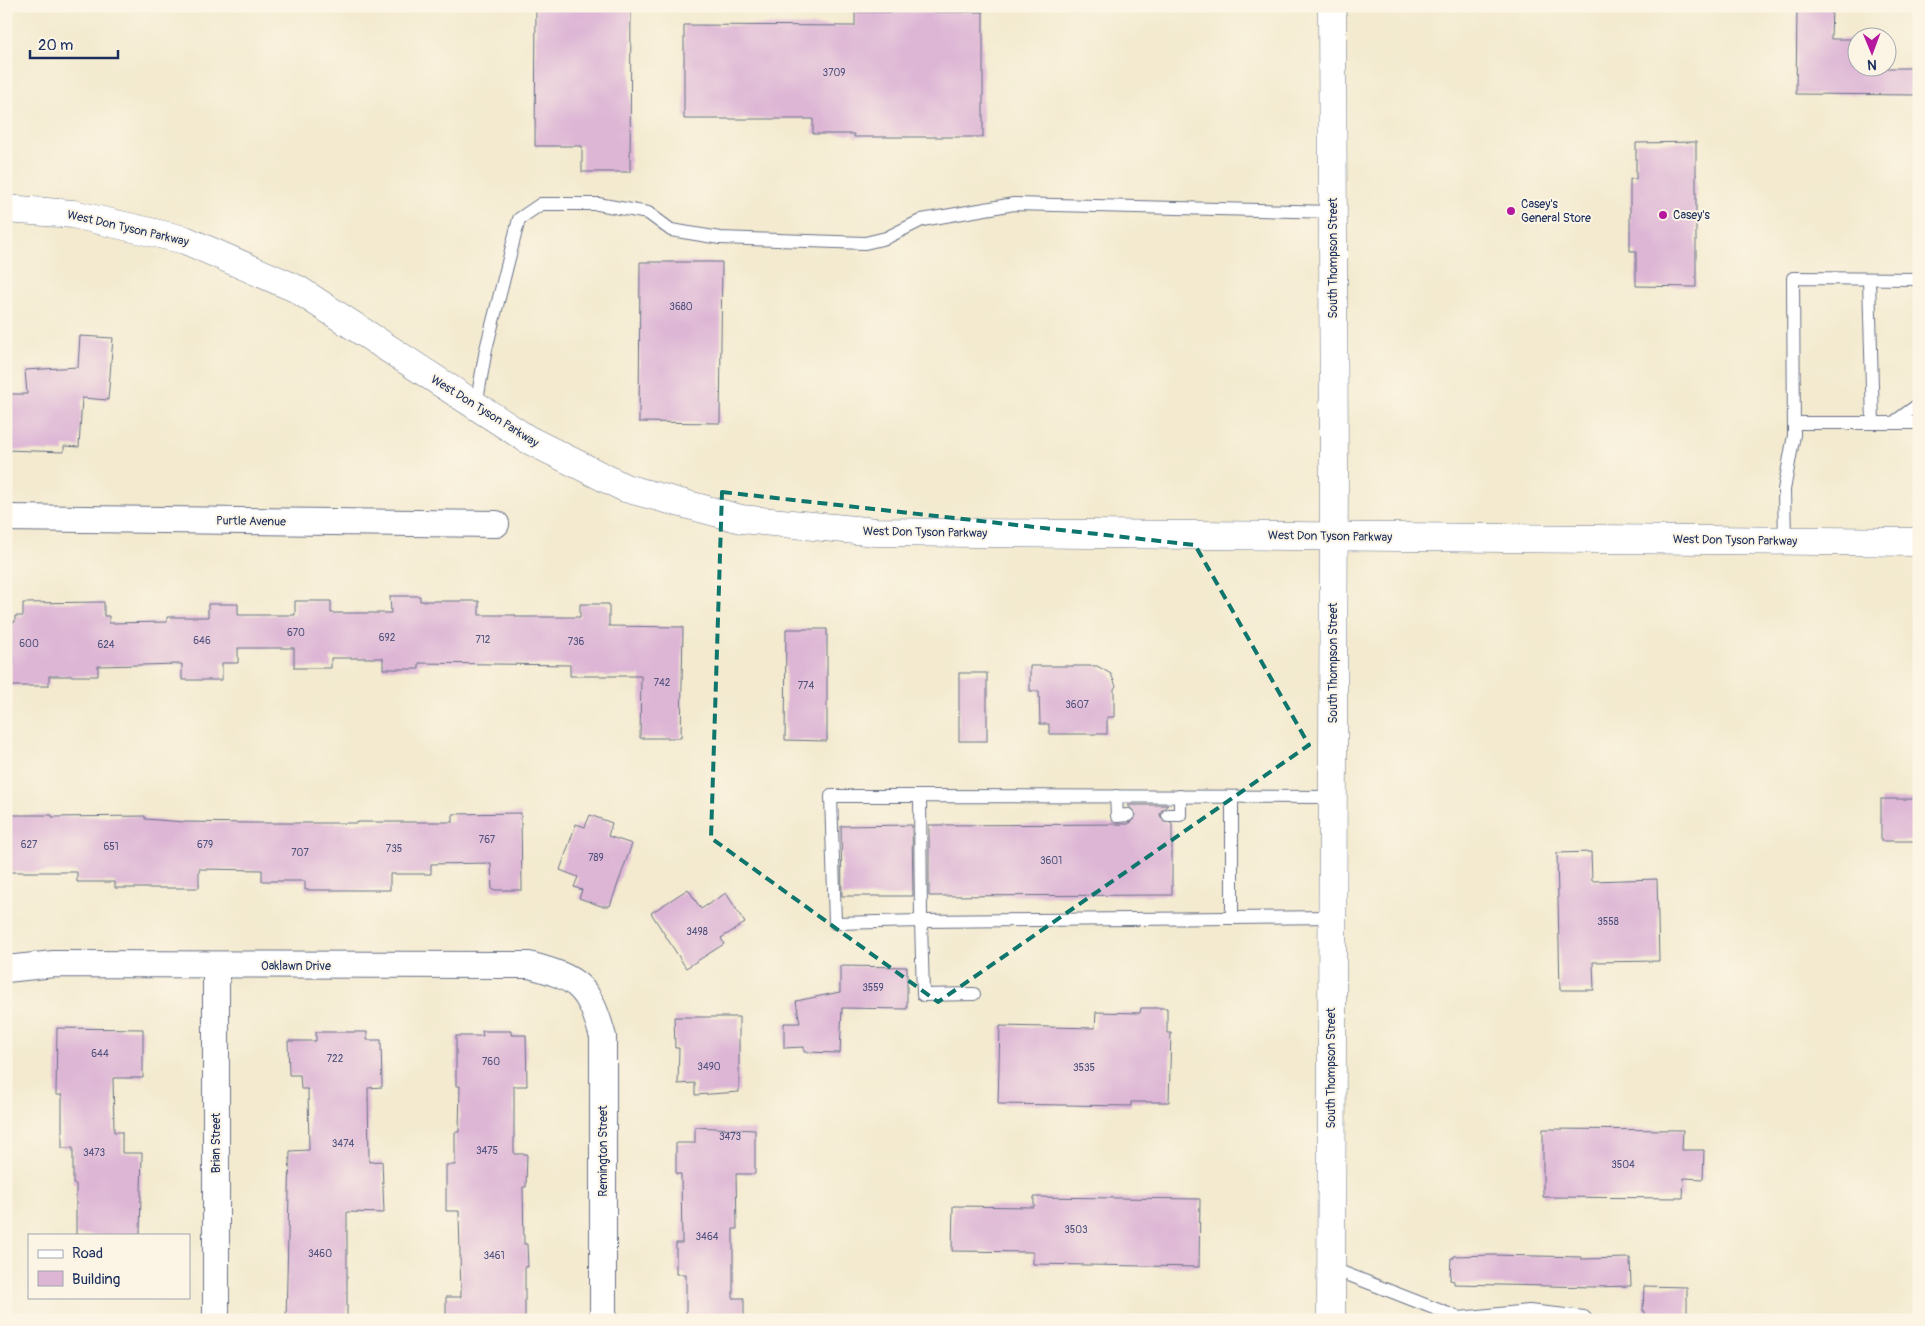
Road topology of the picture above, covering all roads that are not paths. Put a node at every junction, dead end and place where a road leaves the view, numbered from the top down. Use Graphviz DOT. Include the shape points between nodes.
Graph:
graph roads {
  1 [pos="1332,6"];
  2 [pos="6,209"];
  3 [pos="1333,212"];
  4 [pos="1869,279"];
  5 [pos="1893,279"];
  6 [pos="1919,279"];
  7 [pos="1919,288"];
  8 [pos="1919,404"];
  9 [pos="476,406"];
  10 [pos="1794,422"];
  11 [pos="1873,423"];
  12 [pos="1893,423"];
  13 [pos="1919,424"];
  14 [pos="6,518"];
  15 [pos="496,524"];
  16 [pos="1333,536"];
  17 [pos="1784,541"];
  18 [pos="1919,542"];
  19 [pos="920,796"];
  20 [pos="1116,796"];
  21 [pos="1180,796"];
  22 [pos="1232,797"];
  23 [pos="1333,797"];
  24 [pos="1128,815"];
  25 [pos="1168,815"];
  26 [pos="1332,917"];
  27 [pos="1232,918"];
  28 [pos="922,921"];
  29 [pos="216,966"];
  30 [pos="6,969"];
  31 [pos="581,986"];
  32 [pos="974,994"];
  33 [pos="1331,1268"];
  34 [pos="1456,1319"];
  35 [pos="216,1320"];
  36 [pos="603,1320"];
  37 [pos="1331,1320"];
  38 [pos="1587,1320"];
  1 -- 3 [label="main road, South Thompson Street"];
  2 -- 9 [label="main road, West Don Tyson Parkway" via="73,214 185,240 297,288"];
  3 -- 9 [label="lane" via="1014,204 922,220 886,238 865,243 720,238 671,230 648,213 598,204 541,204 519,220 486,350"];
  3 -- 16 [label="main road, South Thompson Street"];
  4 -- 5 [label="lane"];
  4 -- 10 [label="lane" via="1793,278"];
  4 -- 11 [label="lane"];
  5 -- 6 [label="lane"];
  5 -- 7 [label="lane"];
  8 -- 12 [label="lane"];
  9 -- 16 [label="main road, West Don Tyson Parkway" via="527,439 625,488 741,519 859,531"];
  10 -- 11 [label="lane"];
  10 -- 17 [label="lane" via="1784,490"];
  11 -- 12 [label="lane"];
  12 -- 13 [label="lane"];
  14 -- 15 [label="street, Purtle Avenue"];
  16 -- 17 [label="main road, West Don Tyson Parkway"];
  16 -- 23 [label="main road, South Thompson Street"];
  17 -- 18 [label="main road, West Don Tyson Parkway"];
  19 -- 20 [label="lane"];
  19 -- 28 [label="lane"];
  19 -- 28 [label="lane" via="831,796 835,923"];
  20 -- 21 [label="lane"];
  20 -- 24 [label="lane" via="1117,816"];
  21 -- 22 [label="lane"];
  21 -- 25 [label="lane" via="1180,815"];
  22 -- 23 [label="lane"];
  22 -- 27 [label="lane"];
  23 -- 26 [label="main road, South Thompson Street"];
  26 -- 27 [label="lane"];
  26 -- 33 [label="main road, South Thompson Street"];
  27 -- 28 [label="lane"];
  28 -- 32 [label="lane" via="923,995"];
  29 -- 30 [label="street, Oaklawn Drive" via="54,964"];
  29 -- 31 [label="street, Oaklawn Drive" via="529,966 557,972"];
  29 -- 35 [label="street, Brian Street"];
  31 -- 36 [label="street, Remington Street" via="595,1009 603,1037"];
  33 -- 34 [label="lane"];
  33 -- 37 [label="main road, South Thompson Street"];
  34 -- 38 [label="lane" via="1529,1311 1584,1317"];
}
